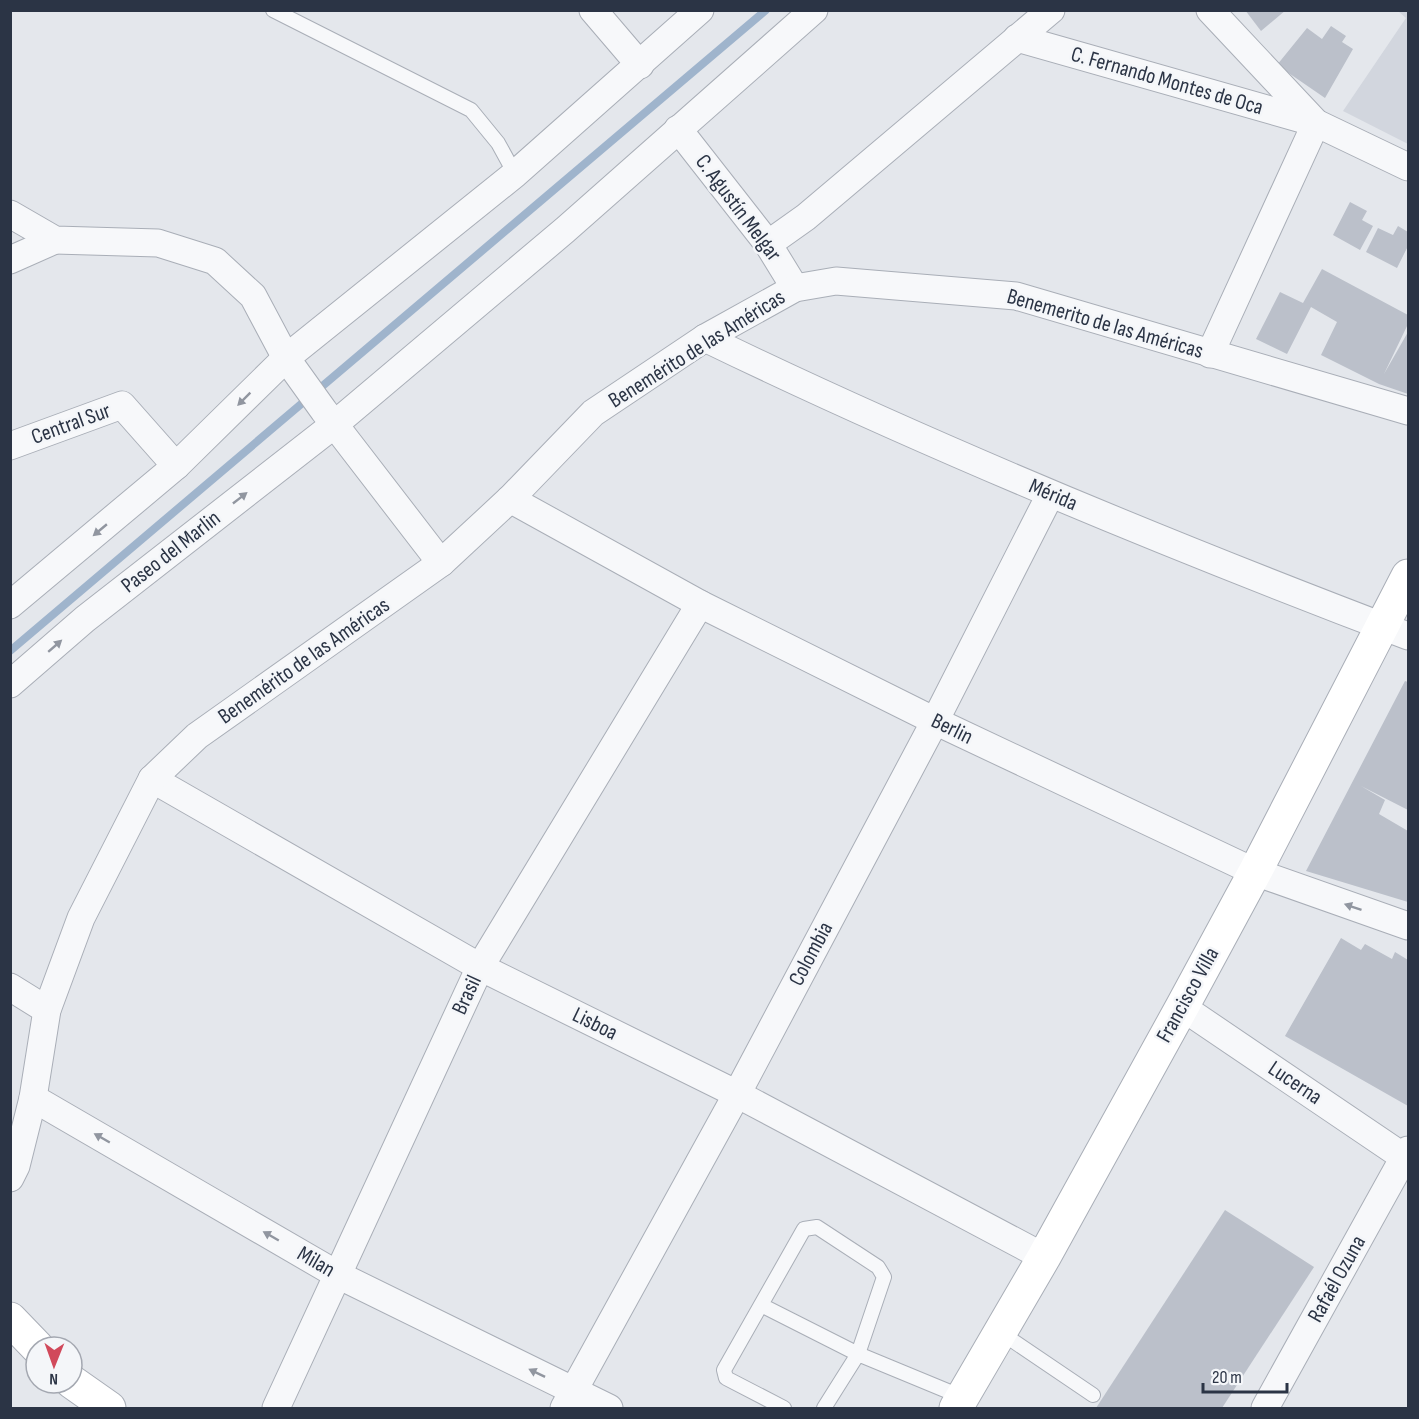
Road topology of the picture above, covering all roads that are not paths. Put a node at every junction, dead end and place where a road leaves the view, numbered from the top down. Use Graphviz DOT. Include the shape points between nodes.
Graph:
graph roads {
  1 [pos="273,10"];
  2 [pos="593,10"];
  3 [pos="700,10"];
  4 [pos="814,10"];
  5 [pos="1051,10"];
  6 [pos="1210,10"];
  7 [pos="1017,38"];
  8 [pos="640,65"];
  9 [pos="1316,123"];
  10 [pos="678,129"];
  11 [pos="1408,167"];
  12 [pos="515,174"];
  13 [pos="10,214"];
  14 [pos="55,240"];
  15 [pos="768,244"];
  16 [pos="10,260"];
  17 [pos="795,288"];
  18 [pos="705,338"];
  19 [pos="1210,354"];
  20 [pos="286,358"];
  21 [pos="1408,411"];
  22 [pos="330,418"];
  23 [pos="10,446"];
  24 [pos="176,466"];
  25 [pos="1050,495"];
  26 [pos="510,499"];
  27 [pos="441,563"];
  28 [pos="1408,576"];
  29 [pos="13,598"];
  30 [pos="700,604"];
  31 [pos="1395,631"];
  32 [pos="10,684"];
  33 [pos="935,721"];
  34 [pos="152,778"];
  35 [pos="1255,872"];
  36 [pos="1408,926"];
  37 [pos="480,967"];
  38 [pos="10,987"];
  39 [pos="1182,1006"];
  40 [pos="46,1010"];
  41 [pos="737,1094"];
  42 [pos="33,1098"];
  43 [pos="1407,1156"];
  44 [pos="10,1178"];
  45 [pos="1044,1257"];
  46 [pos="338,1275"];
  47 [pos="761,1305"];
  48 [pos="10,1319"];
  49 [pos="1000,1332"];
  50 [pos="25,1335"];
  51 [pos="858,1354"];
  52 [pos="84,1390"];
  53 [pos="1093,1395"];
  54 [pos="568,1400"];
  55 [pos="959,1403"];
  56 [pos="109,1408"];
  57 [pos="276,1408"];
  58 [pos="609,1408"];
  59 [pos="784,1408"];
  60 [pos="824,1408"];
  61 [pos="1265,1408"];
  1 -- 12 [label="lane" via="471,110 498,143"];
  2 -- 8 [label="street"];
  3 -- 8 [label="street"];
  4 -- 10 [label="street, Paseo del Marlin"];
  5 -- 7 [label="street"];
  6 -- 9 [label="street"];
  7 -- 9 [label="street, C. Fernando Montes de Oca"];
  7 -- 15 [label="street" via="806,217"];
  8 -- 12 [label="street"];
  9 -- 11 [label="street"];
  9 -- 19 [label="street"];
  10 -- 15 [label="street, C. Agustín Melgar"];
  10 -- 22 [label="street, Paseo del Marlin" via="565,230"];
  12 -- 20 [label="street"];
  13 -- 14 [label="street"];
  14 -- 16 [label="street"];
  14 -- 20 [label="street" via="158,243 215,261 253,296"];
  15 -- 17 [label="street, C. Agustín Melgar"];
  17 -- 18 [label="street, Benemérito de las Américas"];
  17 -- 19 [label="street, Benemerito de las Américas" via="836,281 1016,296"];
  18 -- 25 [label="street, Mérida"];
  18 -- 26 [label="street, Benemérito de las Américas" via="593,413"];
  19 -- 21 [label="street, Benemerito de las Américas"];
  20 -- 22 [label="street"];
  20 -- 24 [label="street, one-way"];
  22 -- 27 [label="street"];
  32 -- 22 [label="street, Paseo del Marlin, one-way"];
  23 -- 24 [label="street, Central Sur" via="122,405"];
  24 -- 29 [label="street, one-way"];
  25 -- 31 [label="street, Mérida"];
  25 -- 33 [label="street, Colombia"];
  26 -- 27 [label="street, Benemérito de las Américas"];
  26 -- 30 [label="street, Berlin"];
  27 -- 34 [label="street, Benemérito de las Américas" via="197,736"];
  28 -- 31 [label="street, Francisco Villa"];
  30 -- 33 [label="street, Berlin"];
  30 -- 37 [label="street, Brasil"];
  31 -- 35 [label="street, Francisco Villa"];
  33 -- 35 [label="street, Berlin"];
  33 -- 41 [label="street, Colombia"];
  34 -- 37 [label="street, Lisboa"];
  34 -- 40 [label="street, Benemérito de las Américas" via="81,918"];
  36 -- 35 [label="street, Berlin, one-way"];
  35 -- 39 [label="street, Francisco Villa"];
  37 -- 41 [label="street, Lisboa"];
  37 -- 46 [label="street, Brasil"];
  38 -- 40 [label="street"];
  39 -- 43 [label="street, Lucerna"];
  39 -- 45 [label="street, Francisco Villa"];
  40 -- 42 [label="street, Benemérito de las Américas"];
  41 -- 45 [label="street, Lisboa"];
  41 -- 54 [label="street, Colombia"];
  42 -- 44 [label="street, Benemérito de las Américas"];
  46 -- 42 [label="street, Milan, one-way"];
  43 -- 61 [label="street, Rafaél Ozuna"];
  45 -- 49 [label="street, Francisco Villa"];
  54 -- 46 [label="street, Milan, one-way"];
  46 -- 57 [label="street, Brasil"];
  47 -- 51 [label="lane"];
  47 -- 51 [label="lane" via="804,1229 817,1227 878,1267 884,1277"];
  47 -- 59 [label="lane" via="723,1370 726,1378"];
  48 -- 50 [label="street"];
  49 -- 53 [label="lane"];
  49 -- 55 [label="street, Francisco Villa"];
  51 -- 55 [label="lane"];
  51 -- 60 [label="lane"];
  52 -- 56 [label="street"];
  54 -- 58 [label="street, Milan"];
}
